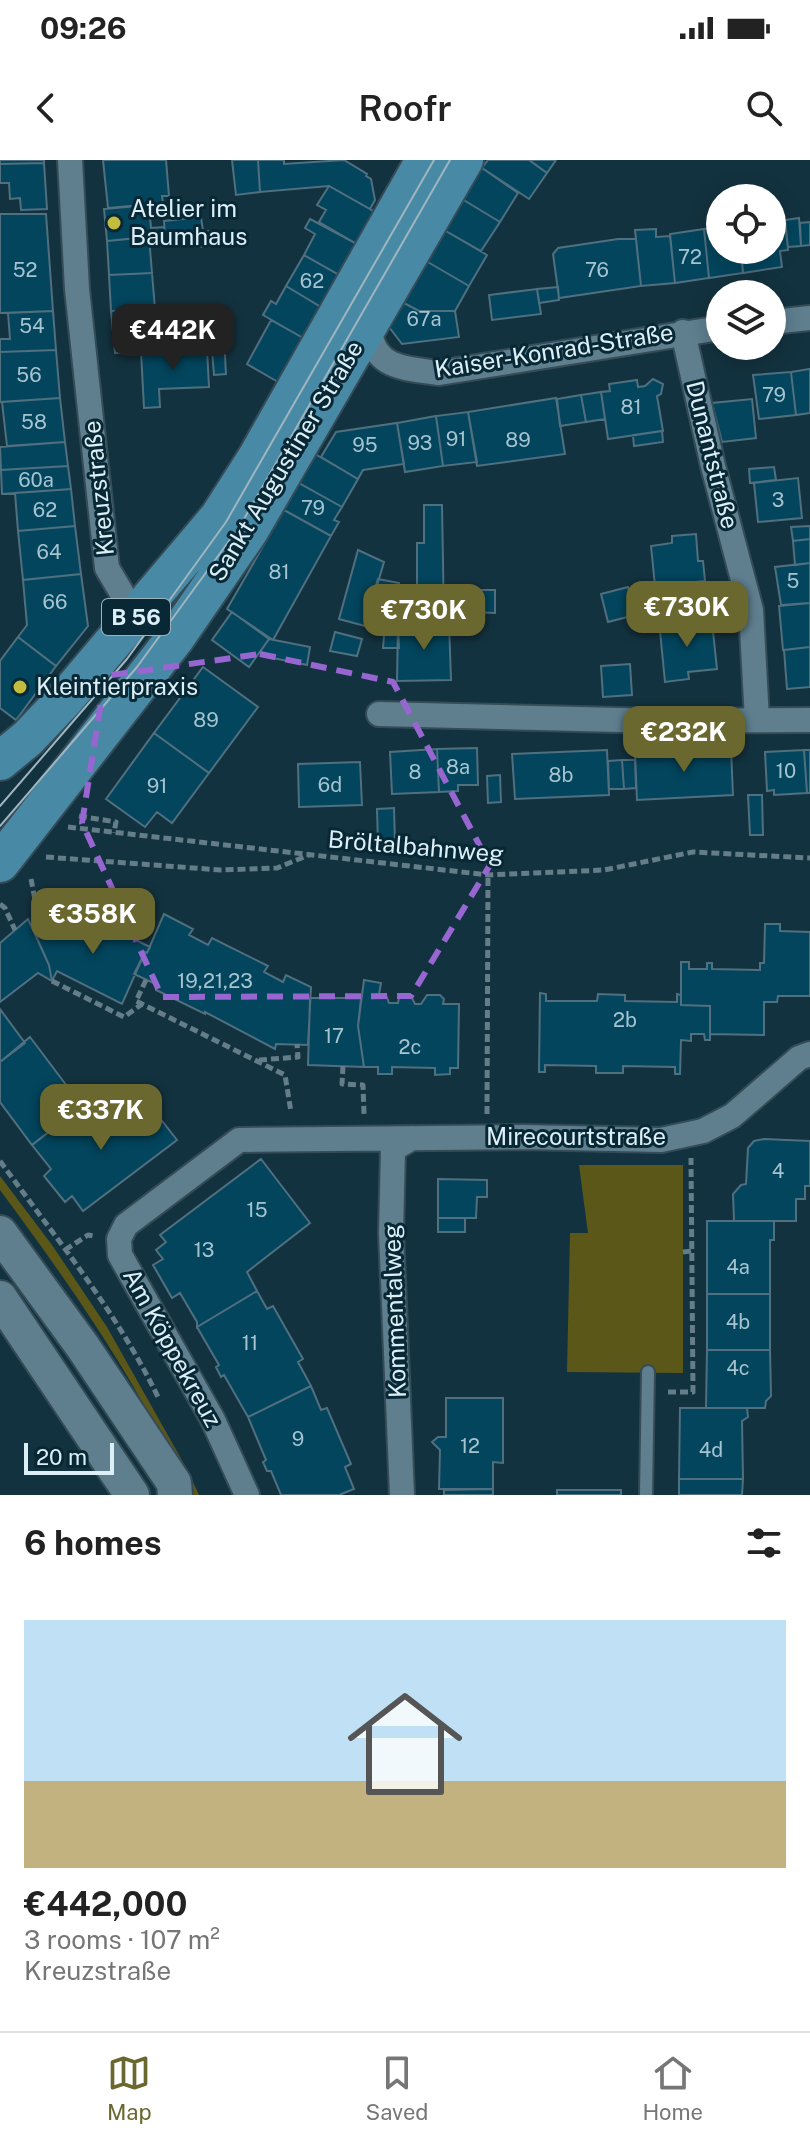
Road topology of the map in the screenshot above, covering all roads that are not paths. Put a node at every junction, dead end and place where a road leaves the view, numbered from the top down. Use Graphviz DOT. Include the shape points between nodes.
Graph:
graph roads {
  1 [pos="70,160"];
  2 [pos="425,160"];
  3 [pos="464,160"];
  4 [pos="810,318"];
  5 [pos="786,321"];
  6 [pos="369,322"];
  7 [pos="706,330"];
  8 [pos="683,332"];
  9 [pos="136,617"];
  10 [pos="379,714"];
  11 [pos="757,720"];
  12 [pos="810,720"];
  13 [pos="9,745"];
  14 [pos="20,865"];
  15 [pos="810,1054"];
  16 [pos="412,1138"];
  17 [pos="0,1233"];
  18 [pos="0,1298"];
  19 [pos="648,1372"];
  20 [pos="132,1495"];
  21 [pos="175,1495"];
  22 [pos="247,1495"];
  23 [pos="402,1495"];
  24 [pos="646,1495"];
  1 -- 9 [label="street, Kreuzstraße" via="77,289 107,568"];
  2 -- 9 [label="main road, Sankt Augustiner Straße / B 56" via="227,506"];
  3 -- 6 [label="main road, Sankt Augustiner Straße / B 56"];
  4 -- 5 [label="street"];
  6 -- 8 [label="street, Kaiser-Konrad-Straße" via="374,350 388,363 439,373"];
  6 -- 14 [label="main road, Sankt Augustiner Straße / B 56" via="249,531"];
  7 -- 8 [label="street, Kaiser-Konrad-Straße"];
  8 -- 11 [label="street, Dunantstraße" via="751,610"];
  9 -- 13 [label="main road, Sankt Augustiner Straße / B 56"];
  10 -- 11 [label="street"];
  11 -- 12 [label="street"];
  15 -- 16 [label="street, Mirecourtstraße" via="732,1116 691,1134 661,1140"];
  16 -- 22 [label="street, Am Köppekreuz" via="239,1140 126,1225 119,1239 127,1269 193,1384"];
  16 -- 23 [label="street, Kommentalweg" via="393,1149 392,1177"];
  17 -- 21 [label="main road" via="108,1384 174,1483"];
  18 -- 20 [label="main road"];
  19 -- 24 [label="lane"];
}
